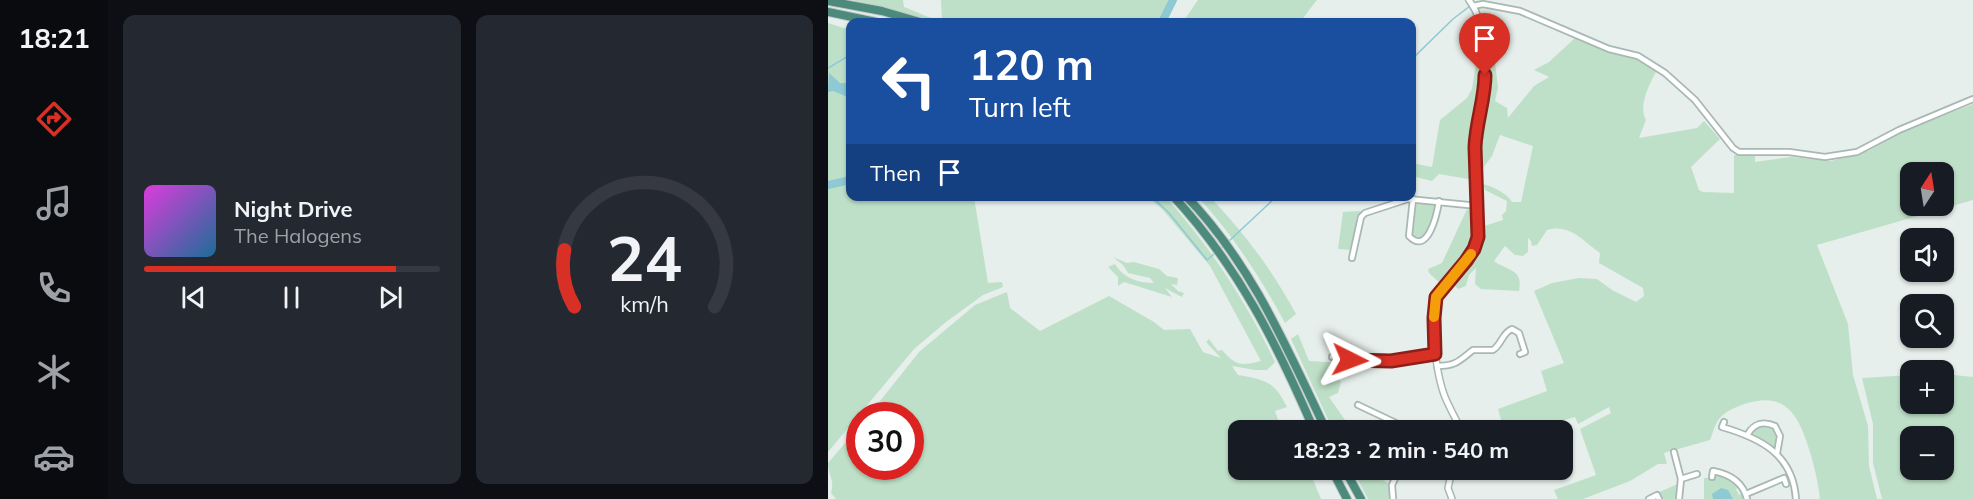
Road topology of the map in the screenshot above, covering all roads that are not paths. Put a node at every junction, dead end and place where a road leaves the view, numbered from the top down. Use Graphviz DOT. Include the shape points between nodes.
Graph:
graph roads {
  1 [pos="828,1"];
  2 [pos="1471,3"];
  3 [pos="828,12"];
  4 [pos="857,18"];
  5 [pos="906,18"];
  6 [pos="1973,99"];
  7 [pos="1416,199"];
  8 [pos="1178,201"];
  9 [pos="1190,201"];
  10 [pos="1405,201"];
  11 [pos="1413,201"];
  12 [pos="1439,201"];
  13 [pos="1478,206"];
  14 [pos="1352,258"];
  15 [pos="1435,354"];
  16 [pos="1520,354"];
  17 [pos="1332,357"];
  18 [pos="1437,366"];
  19 [pos="1358,405"];
  20 [pos="1309,420"];
  21 [pos="1321,420"];
  22 [pos="1390,420"];
  23 [pos="1456,420"];
  24 [pos="1724,422"];
  25 [pos="1748,434"];
  26 [pos="1674,452"];
  27 [pos="1777,453"];
  28 [pos="1697,474"];
  29 [pos="1712,477"];
  30 [pos="1681,479"];
  31 [pos="1337,480"];
  32 [pos="1351,480"];
  33 [pos="1394,480"];
  34 [pos="1450,480"];
  35 [pos="1786,484"];
  36 [pos="1747,497"];
  37 [pos="1347,499"];
  38 [pos="1361,499"];
  39 [pos="1393,499"];
  40 [pos="1452,499"];
  41 [pos="1649,499"];
  42 [pos="1659,499"];
  43 [pos="1679,499"];
  44 [pos="1796,499"];
  1 -- 5 [label="highway"];
  2 -- 6 [label="street" via="1520,11 1609,49 1638,56 1665,73 1695,100 1737,151 1825,157 1850,153"];
  2 -- 13 [label="street" via="1481,24 1485,75 1474,157"];
  3 -- 4 [label="highway"];
  7 -- 12 [label="street"];
  8 -- 20 [label="highway" via="1243,286"];
  9 -- 21 [label="highway" via="1247,274 1288,347"];
  10 -- 14 [label="street" via="1362,214"];
  11 -- 12 [label="street" via="1409,236 1416,240 1428,235"];
  12 -- 13 [label="street"];
  13 -- 15 [label="street" via="1474,249 1434,304"];
  15 -- 17 [label="street" via="1391,361"];
  15 -- 18 [label="street"];
  16 -- 18 [label="street" via="1526,352 1519,333 1512,329 1493,350 1473,350 1461,361"];
  18 -- 23 [label="street"];
  19 -- 22 [label="street"];
  24 -- 25 [label="street" via="1722,427"];
  25 -- 27 [label="street"];
  25 -- 27 [label="street" via="1763,423 1775,426 1780,436"];
  26 -- 30 [label="street"];
  27 -- 44 [label="street" via="1790,472"];
  28 -- 30 [label="street"];
  29 -- 36 [label="street" via="1713,471 1730,476"];
  30 -- 43 [label="street"];
  31 -- 37 [label="highway"];
  32 -- 38 [label="highway"];
  33 -- 39 [label="street"];
  34 -- 40 [label="street"];
  35 -- 36 [label="street" via="1784,478"];
  41 -- 42 [label="street" via="1657,495"];
}
